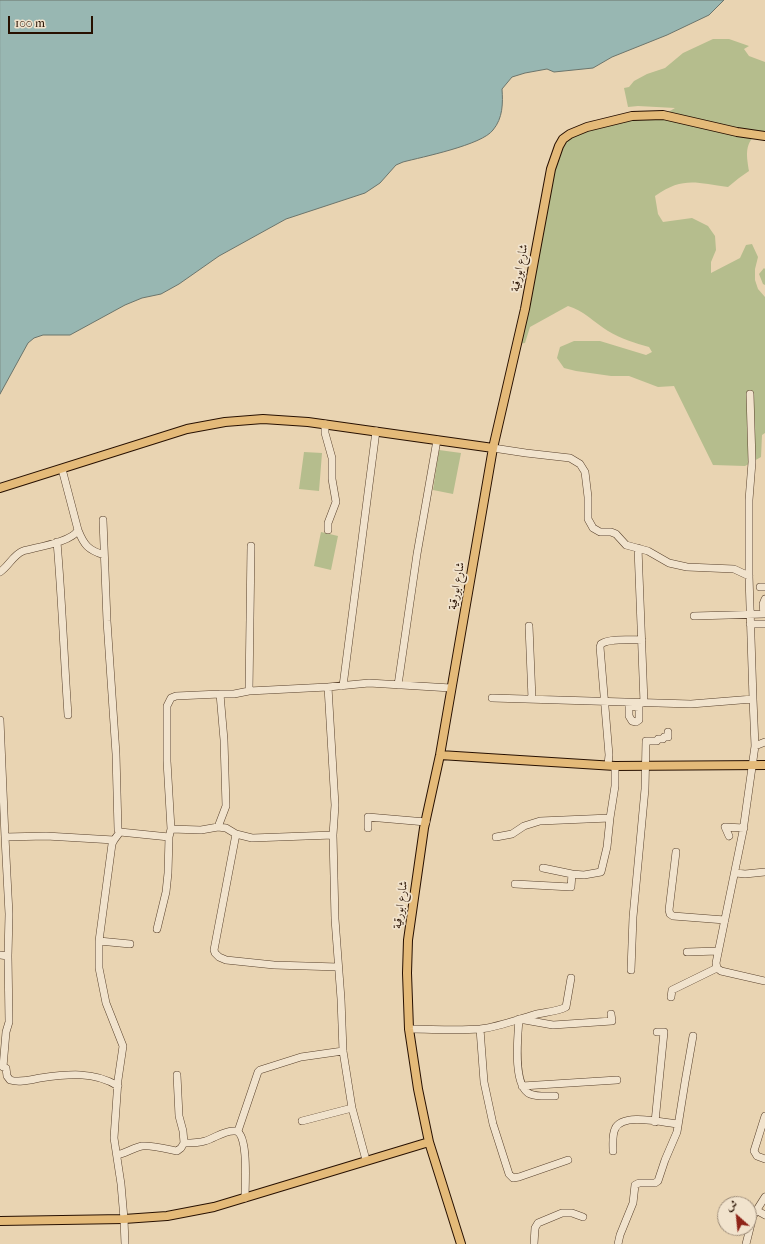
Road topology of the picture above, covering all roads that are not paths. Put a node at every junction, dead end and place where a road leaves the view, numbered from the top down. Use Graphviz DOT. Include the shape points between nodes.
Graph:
graph roads {
  1 [pos="765,136"];
  2 [pos="750,394"];
  3 [pos="325,424"];
  4 [pos="376,431"];
  5 [pos="437,440"];
  6 [pos="493,448"];
  7 [pos="62,469"];
  8 [pos="0,488"];
  9 [pos="103,520"];
  10 [pos="78,530"];
  11 [pos="328,530"];
  12 [pos="56,542"];
  13 [pos="251,546"];
  14 [pos="638,548"];
  15 [pos="104,555"];
  16 [pos="0,572"];
  17 [pos="749,576"];
  18 [pos="765,599"];
  19 [pos="750,614"];
  20 [pos="694,616"];
  21 [pos="750,624"];
  22 [pos="765,624"];
  23 [pos="529,626"];
  24 [pos="642,640"];
  25 [pos="398,685"];
  26 [pos="343,686"];
  27 [pos="328,688"];
  28 [pos="451,688"];
  29 [pos="249,691"];
  30 [pos="220,694"];
  31 [pos="492,698"];
  32 [pos="532,699"];
  33 [pos="752,699"];
  34 [pos="605,701"];
  35 [pos="644,702"];
  36 [pos="68,716"];
  37 [pos="0,720"];
  38 [pos="668,732"];
  39 [pos="765,742"];
  40 [pos="756,746"];
  41 [pos="440,755"];
  42 [pos="754,765"];
  43 [pos="765,765"];
  44 [pos="611,766"];
  45 [pos="645,766"];
  46 [pos="610,818"];
  47 [pos="426,822"];
  48 [pos="218,827"];
  49 [pos="368,828"];
  50 [pos="744,828"];
  51 [pos="171,829"];
  52 [pos="120,832"];
  53 [pos="236,834"];
  54 [pos="333,835"];
  55 [pos="729,836"];
  56 [pos="5,837"];
  57 [pos="169,837"];
  58 [pos="496,837"];
  59 [pos="114,840"];
  60 [pos="676,852"];
  61 [pos="543,868"];
  62 [pos="765,872"];
  63 [pos="736,873"];
  64 [pos="572,874"];
  65 [pos="515,884"];
  66 [pos="725,920"];
  67 [pos="157,929"];
  68 [pos="100,941"];
  69 [pos="130,944"];
  70 [pos="718,951"];
  71 [pos="687,952"];
  72 [pos="0,955"];
  73 [pos="8,956"];
  74 [pos="338,967"];
  75 [pos="717,968"];
  76 [pos="631,970"];
  77 [pos="571,978"];
  78 [pos="765,981"];
  79 [pos="671,997"];
  80 [pos="611,1014"];
  81 [pos="519,1019"];
  82 [pos="409,1029"];
  83 [pos="480,1029"];
  84 [pos="657,1032"];
  85 [pos="693,1036"];
  86 [pos="343,1051"];
  87 [pos="177,1075"];
  88 [pos="617,1080"];
  89 [pos="118,1086"];
  90 [pos="522,1086"];
  91 [pos="555,1096"];
  92 [pos="352,1108"];
  93 [pos="765,1116"];
  94 [pos="302,1121"];
  95 [pos="655,1122"];
  96 [pos="678,1124"];
  97 [pos="238,1131"];
  98 [pos="429,1142"];
  99 [pos="184,1143"];
  100 [pos="613,1151"];
  101 [pos="117,1155"];
  102 [pos="765,1159"];
  103 [pos="366,1160"];
  104 [pos="568,1160"];
  105 [pos="765,1197"];
  106 [pos="245,1198"];
  107 [pos="757,1209"];
  108 [pos="583,1218"];
  109 [pos="124,1219"];
  110 [pos="0,1221"];
  111 [pos="125,1244"];
  112 [pos="461,1244"];
  113 [pos="534,1244"];
  114 [pos="618,1244"];
  1 -- 6 [label="main road, شارع ابورقية" via="650,114 603,122 578,130 563,139 558,146 551,169 525,309"];
  2 -- 17 [label="street" via="752,462"];
  3 -- 4 [label="main road"];
  3 -- 7 [label="main road" via="263,419 209,425 187,429"];
  3 -- 11 [label="street" via="332,458 336,502"];
  4 -- 5 [label="main road"];
  4 -- 26 [label="street"];
  5 -- 6 [label="main road"];
  5 -- 25 [label="street"];
  6 -- 14 [label="street" via="570,458 580,464 585,472 588,519 593,528 600,532 616,534 626,545"];
  6 -- 28 [label="main road, شارع ابورقية"];
  7 -- 8 [label="main road"];
  7 -- 10 [label="street"];
  9 -- 15 [label="street"];
  10 -- 12 [label="street" via="70,538"];
  10 -- 15 [label="street" via="83,542 93,551"];
  12 -- 16 [label="street" via="24,551"];
  12 -- 36 [label="street"];
  13 -- 29 [label="street"];
  14 -- 17 [label="street" via="687,568 734,569"];
  14 -- 24 [label="street"];
  15 -- 52 [label="street"];
  17 -- 19 [label="street"];
  18 -- 19 [label="street" via="764,614"];
  19 -- 20 [label="street"];
  19 -- 21 [label="street"];
  21 -- 22 [label="street"];
  21 -- 33 [label="street"];
  23 -- 32 [label="street"];
  24 -- 34 [label="street" via="610,641 601,644"];
  24 -- 35 [label="street"];
  25 -- 26 [label="street" via="369,683"];
  25 -- 28 [label="street"];
  26 -- 27 [label="street"];
  27 -- 29 [label="street"];
  27 -- 54 [label="street" via="336,805"];
  28 -- 41 [label="main road, شارع ابورقية"];
  29 -- 30 [label="street"];
  30 -- 48 [label="street" via="226,806"];
  30 -- 51 [label="street" via="176,696 171,698 167,706"];
  31 -- 32 [label="street"];
  32 -- 34 [label="street"];
  33 -- 35 [label="street" via="691,704"];
  33 -- 40 [label="street"];
  34 -- 35 [label="street" via="630,704"];
  34 -- 44 [label="street"];
  37 -- 56 [label="street"];
  38 -- 45 [label="street" via="668,737 658,739 657,742 646,741"];
  39 -- 40 [label="street"];
  40 -- 42 [label="street"];
  41 -- 44 [label="main road"];
  41 -- 47 [label="main road, شارع ابورقية"];
  42 -- 43 [label="main road"];
  42 -- 45 [label="main road"];
  42 -- 50 [label="street"];
  44 -- 45 [label="main road"];
  44 -- 46 [label="street" via="615,786"];
  45 -- 76 [label="street" via="645,797 632,917"];
  46 -- 58 [label="street" via="540,821 524,826 512,834"];
  46 -- 64 [label="street" via="601,872 584,876"];
  47 -- 49 [label="street" via="368,817"];
  47 -- 82 [label="main road, شارع ابورقية" via="408,940"];
  48 -- 51 [label="street" via="201,830"];
  48 -- 53 [label="street"];
  50 -- 55 [label="street" via="725,827"];
  50 -- 63 [label="street"];
  51 -- 57 [label="street"];
  52 -- 57 [label="street"];
  52 -- 59 [label="street"];
  53 -- 54 [label="street" via="252,838"];
  53 -- 74 [label="street" via="214,950 218,957 274,965"];
  54 -- 74 [label="street"];
  56 -- 59 [label="street" via="46,836"];
  56 -- 73 [label="street"];
  57 -- 67 [label="street" via="166,892"];
  59 -- 68 [label="street"];
  60 -- 66 [label="street" via="670,914"];
  61 -- 64 [label="street"];
  62 -- 63 [label="street"];
  63 -- 66 [label="street"];
  64 -- 65 [label="street" via="571,887"];
  66 -- 70 [label="street"];
  68 -- 69 [label="street"];
  68 -- 89 [label="street" via="101,984 123,1046"];
  70 -- 71 [label="street"];
  70 -- 75 [label="street"];
  72 -- 73 [label="street"];
  73 -- 89 [label="street" via="9,1022 3,1066 10,1080 20,1082 82,1074 102,1078"];
  74 -- 86 [label="street"];
  75 -- 78 [label="street"];
  75 -- 79 [label="street" via="672,990"];
  77 -- 81 [label="street" via="566,1007"];
  80 -- 81 [label="street" via="612,1021 553,1025"];
  81 -- 83 [label="street"];
  81 -- 90 [label="street" via="517,1042 519,1079"];
  82 -- 83 [label="street"];
  82 -- 98 [label="main road, شارع ابورقية"];
  83 -- 104 [label="street" via="484,1082 493,1124 509,1174 513,1178 519,1177"];
  84 -- 95 [label="street" via="664,1032"];
  85 -- 96 [label="street"];
  86 -- 92 [label="street"];
  86 -- 97 [label="street" via="301,1057 260,1070"];
  87 -- 99 [label="street" via="179,1116"];
  88 -- 90 [label="street"];
  89 -- 101 [label="street" via="114,1132"];
  90 -- 91 [label="street" via="529,1094"];
  92 -- 94 [label="street"];
  92 -- 103 [label="street"];
  93 -- 102 [label="street" via="754,1151 756,1156"];
  95 -- 96 [label="street"];
  95 -- 100 [label="street" via="630,1119 619,1123 615,1128"];
  96 -- 114 [label="street" via="678,1132 658,1181 639,1182 635,1185 633,1203"];
  97 -- 99 [label="street" via="226,1132 204,1141"];
  97 -- 106 [label="street" via="242,1134 245,1150"];
  98 -- 103 [label="main road"];
  98 -- 112 [label="main road, شارع ابورقية"];
  99 -- 101 [label="street" via="177,1151 147,1146"];
  101 -- 109 [label="street"];
  103 -- 106 [label="main road"];
  105 -- 107 [label="street"];
  106 -- 109 [label="main road" via="167,1216"];
  108 -- 113 [label="street" via="572,1213 562,1213 538,1223 535,1228"];
  109 -- 110 [label="main road"];
  109 -- 111 [label="street"];
}
